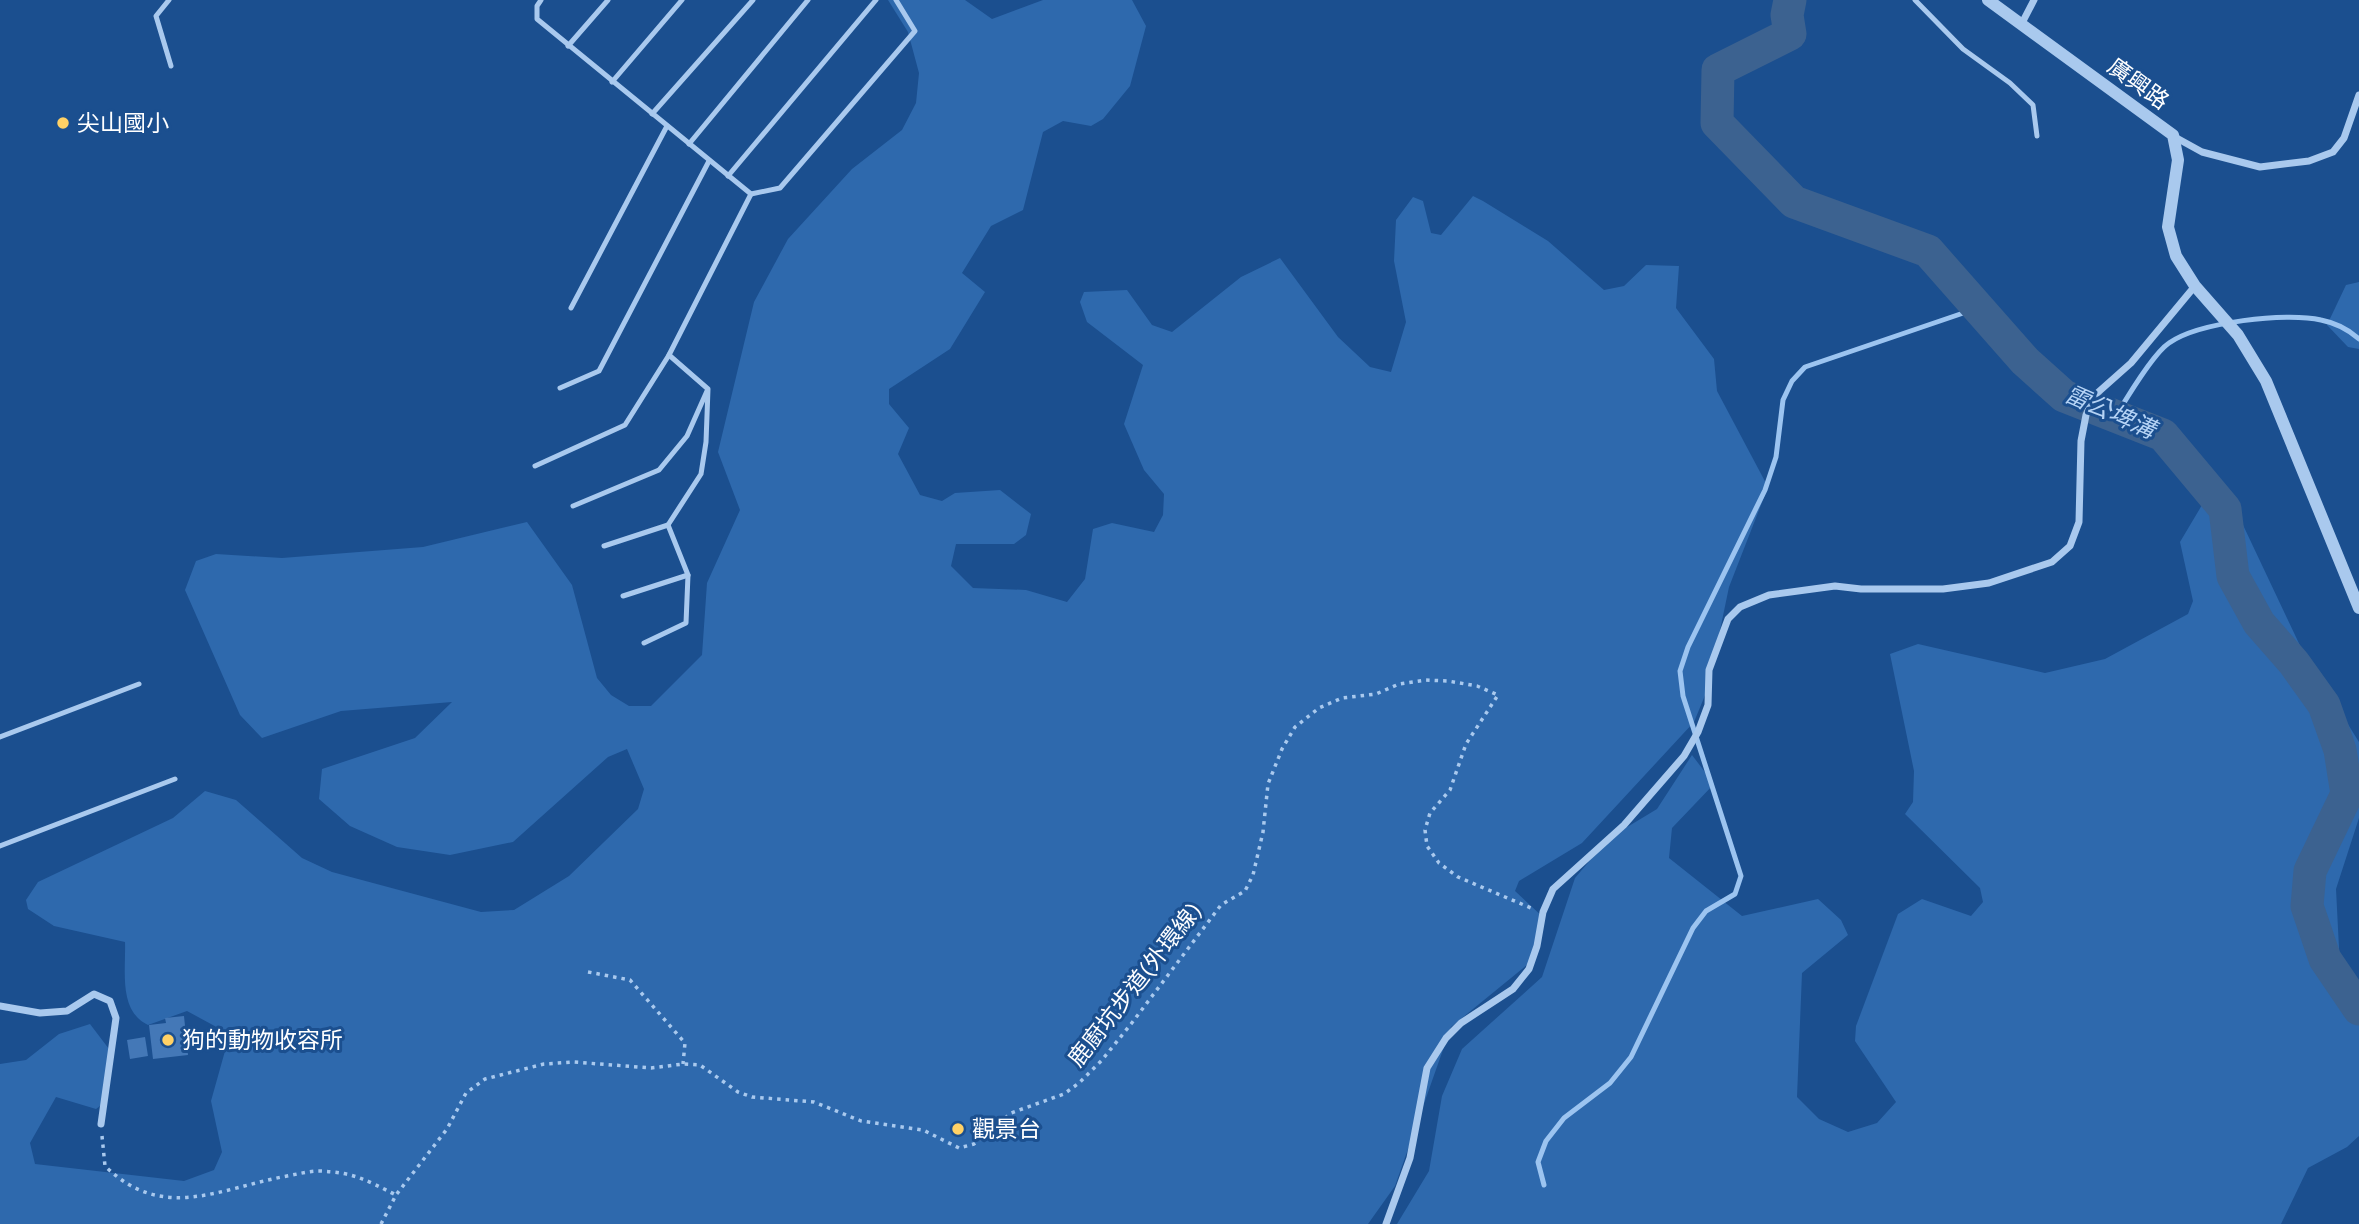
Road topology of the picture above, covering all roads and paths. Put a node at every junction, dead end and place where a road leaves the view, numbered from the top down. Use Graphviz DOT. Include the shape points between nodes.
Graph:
graph roads {
  1 [pos="169,0"];
  2 [pos="541,0"];
  3 [pos="608,0"];
  4 [pos="682,0"];
  5 [pos="753,0"];
  6 [pos="808,0"];
  7 [pos="876,0"];
  8 [pos="896,0"];
  9 [pos="1915,0"];
  10 [pos="1988,0"];
  11 [pos="2034,0"];
  12 [pos="2021,25"];
  13 [pos="568,46"];
  14 [pos="172,66"];
  15 [pos="612,82"];
  16 [pos="2359,95"];
  17 [pos="652,114"];
  18 [pos="667,126"];
  19 [pos="2173,135"];
  20 [pos="2037,136"];
  21 [pos="689,145"];
  22 [pos="709,161"];
  23 [pos="728,176"];
  24 [pos="751,194"];
  25 [pos="2195,286"];
  26 [pos="571,308"];
  27 [pos="669,355"];
  28 [pos="560,388"];
  29 [pos="708,389"];
  30 [pos="535,466"];
  31 [pos="573,506"];
  32 [pos="668,525"];
  33 [pos="604,546"];
  34 [pos="688,575"];
  35 [pos="623,596"];
  36 [pos="2359,608"];
  37 [pos="644,643"];
  38 [pos="139,684"];
  39 [pos="0,737"];
  40 [pos="175,779"];
  41 [pos="0,846"];
  42 [pos="1543,912"];
  43 [pos="588,972"];
  44 [pos="0,1006"];
  45 [pos="683,1063"];
  46 [pos="101,1124"];
  47 [pos="396,1195"];
  48 [pos="381,1224"];
  49 [pos="1386,1224"];
  1 -- 14 [label="lane" via="156,16"];
  2 -- 13 [label="lane" via="537,19"];
  3 -- 13 [label="lane"];
  4 -- 15 [label="lane"];
  5 -- 17 [label="lane"];
  6 -- 21 [label="lane"];
  7 -- 23 [label="lane"];
  8 -- 24 [label="lane" via="915,32 780,188"];
  9 -- 20 [label="lane" via="1963,49 2034,106"];
  10 -- 12 [label="street, 廣興路"];
  11 -- 12 [label="street"];
  12 -- 19 [label="street, 廣興路"];
  13 -- 15 [label="lane"];
  15 -- 17 [label="lane"];
  16 -- 19 [label="street" via="2344,138 2333,152 2309,160 2260,167 2202,152"];
  17 -- 18 [label="lane"];
  18 -- 21 [label="lane"];
  18 -- 26 [label="lane"];
  19 -- 25 [label="street, 廣興路" via="2178,160 2168,226 2176,256"];
  21 -- 22 [label="lane"];
  22 -- 23 [label="lane"];
  22 -- 28 [label="lane" via="599,371"];
  23 -- 24 [label="lane"];
  24 -- 27 [label="lane"];
  25 -- 36 [label="street, 廣興路" via="2238,335 2266,381"];
  25 -- 42 [label="street" via="2131,363 2095,395 2081,441 2079,522 2070,546 2052,562 1989,583 1943,589 1835,586 1769,595 1741,607 1728,619 1709,670 1708,705 1687,750 1625,825 1553,889"];
  27 -- 29 [label="lane"];
  27 -- 30 [label="lane" via="625,425"];
  29 -- 31 [label="lane" via="687,436 659,470"];
  29 -- 32 [label="lane" via="701,474"];
  32 -- 33 [label="lane"];
  32 -- 34 [label="lane"];
  34 -- 35 [label="lane"];
  34 -- 37 [label="lane" via="686,623"];
  38 -- 39 [label="lane"];
  40 -- 41 [label="lane"];
  42 -- 45 [label="path, 鹿廚坑步道(外環線)" via="1458,877 1439,863 1427,846 1430,813 1450,790 1466,744 1498,695 1448,681 1399,684 1376,694 1342,698 1319,708 1295,727 1268,784 1264,832 1245,891 1221,905 1138,1016 1079,1083 1051,1100 1011,1113 974,1144 959,1148 923,1130 861,1121 814,1102 752,1097 699,1065"];
  42 -- 49 [label="street" via="1529,969 1513,989 1461,1023 1427,1068 1410,1158"];
  43 -- 45 [label="path" via="630,980 685,1043"];
  44 -- 46 [label="street" via="40,1013 67,1011 94,994 110,1001 116,1018"];
  45 -- 47 [label="path, 鹿廚坑步道(外環線)" via="651,1068 544,1064 485,1080 466,1093 447,1129"];
  46 -- 47 [label="path" via="105,1166 122,1183 153,1196 202,1198 316,1171 354,1174"];
  47 -- 48 [label="path, 鹿廚坑步道(外環線)"];
}
